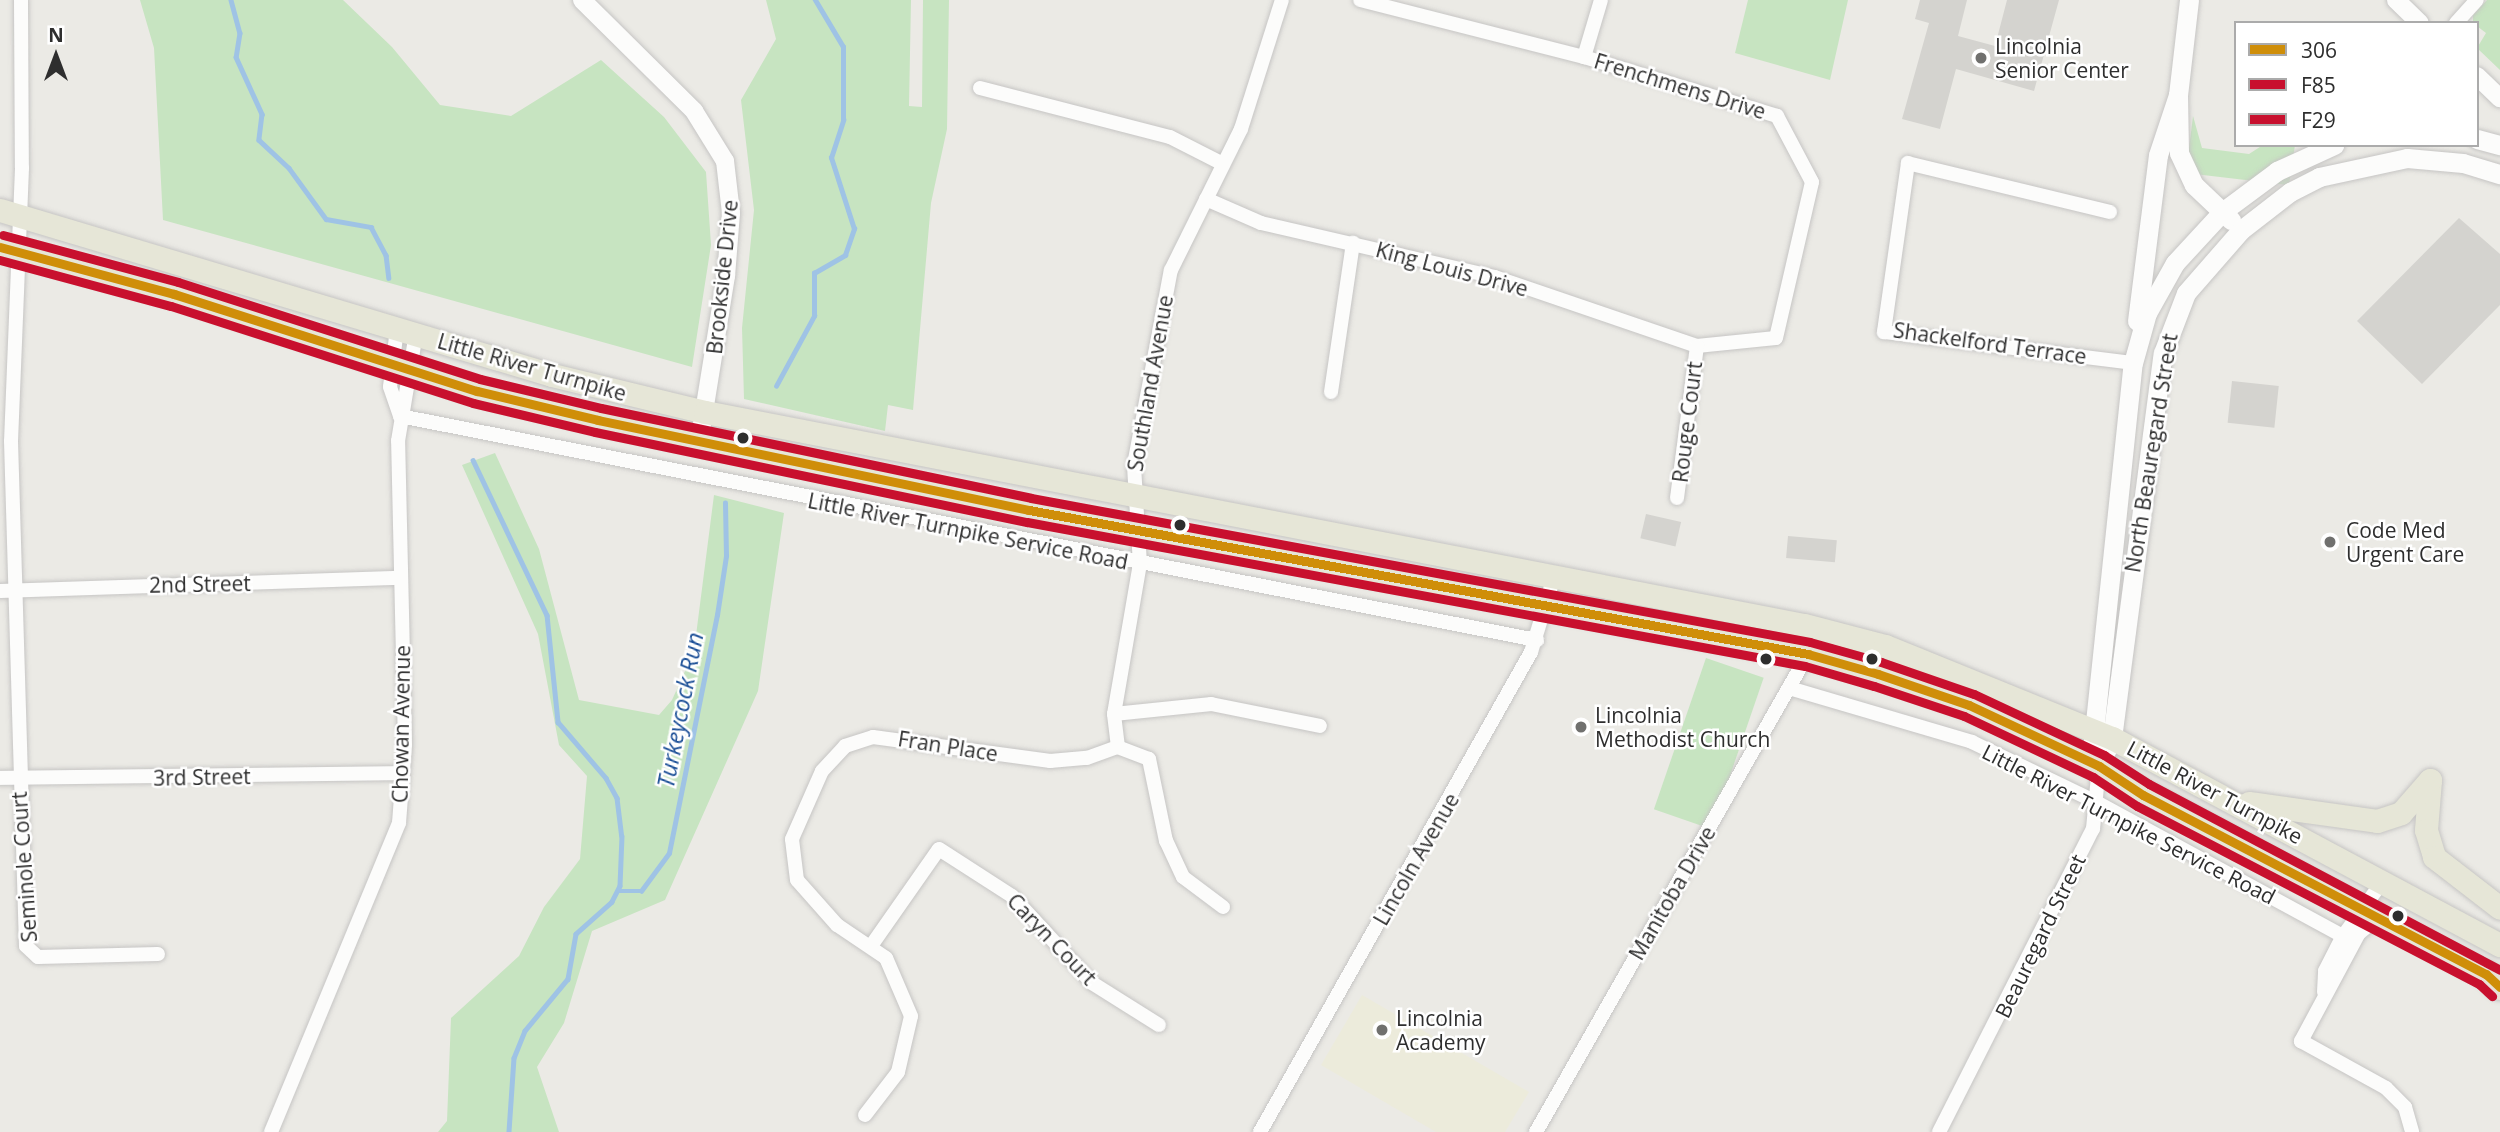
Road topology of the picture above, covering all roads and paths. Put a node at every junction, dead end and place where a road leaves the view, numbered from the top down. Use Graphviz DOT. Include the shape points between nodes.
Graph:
graph roads {
  1 [pos="21,0"];
  2 [pos="582,0"];
  3 [pos="1282,0"];
  4 [pos="1360,0"];
  5 [pos="1601,0"];
  6 [pos="2189,0"];
  7 [pos="2396,0"];
  8 [pos="2477,0"];
  9 [pos="2418,21"];
  10 [pos="2458,21"];
  11 [pos="1584,57"];
  12 [pos="2479,78"];
  13 [pos="980,89"];
  14 [pos="2178,95"];
  15 [pos="2500,98"];
  16 [pos="2479,140"];
  17 [pos="2500,145"];
  18 [pos="2330,147"];
  19 [pos="1223,164"];
  20 [pos="2500,174"];
  21 [pos="1206,199"];
  22 [pos="2110,212"];
  23 [pos="2222,212"];
  24 [pos="10,213"];
  25 [pos="2241,230"];
  26 [pos="1353,243"];
  27 [pos="8,249"];
  28 [pos="407,331"];
  29 [pos="1697,346"];
  30 [pos="2133,363"];
  31 [pos="402,369"];
  32 [pos="1331,392"];
  33 [pos="6,399"];
  34 [pos="705,412"];
  35 [pos="400,416"];
  36 [pos="699,442"];
  37 [pos="1678,498"];
  38 [pos="1133,499"];
  39 [pos="1139,530"];
  40 [pos="1140,564"];
  41 [pos="1554,577"];
  42 [pos="401,579"];
  43 [pos="7,590"];
  44 [pos="1547,608"];
  45 [pos="1537,640"];
  46 [pos="1808,654"];
  47 [pos="1789,688"];
  48 [pos="1114,714"];
  49 [pos="1320,726"];
  50 [pos="2090,729"];
  51 [pos="2112,738"];
  52 [pos="1118,747"];
  53 [pos="2099,766"];
  54 [pos="403,773"];
  55 [pos="0,778"];
  56 [pos="19,778"];
  57 [pos="2223,797"];
  58 [pos="2096,802"];
  59 [pos="2383,881"];
  60 [pos="1223,907"];
  61 [pos="2500,908"];
  62 [pos="2369,911"];
  63 [pos="2343,936"];
  64 [pos="2500,945"];
  65 [pos="871,946"];
  66 [pos="158,954"];
  67 [pos="2495,981"];
  68 [pos="2324,992"];
  69 [pos="1159,1025"];
  70 [pos="865,1115"];
  71 [pos="271,1132"];
  72 [pos="1260,1132"];
  73 [pos="1536,1132"];
  74 [pos="1940,1132"];
  75 [pos="2412,1132"];
  1 -- 24 [label="street"];
  2 -- 34 [label="street, Brookside Drive" via="699,116 725,161 731,212 726,276"];
  3 -- 19 [label="street, Southland Avenue" via="1260,81"];
  4 -- 11 [label="street, Frenchmens Drive"];
  5 -- 11 [label="street"];
  6 -- 14 [label="main road"];
  7 -- 9 [label="street"];
  8 -- 10 [label="street"];
  11 -- 29 [label="street, Frenchmens Drive" via="1777,116 1812,182 1776,338"];
  12 -- 15 [label="street"];
  13 -- 19 [label="street" via="1170,137"];
  14 -- 23 [label="main road" via="2177,139 2184,169"];
  14 -- 30 [label="main road" via="2152,195"];
  16 -- 17 [label="main road"];
  18 -- 23 [label="main road, North Beauregard Street" via="2277,171"];
  19 -- 21 [label="street, Southland Avenue"];
  20 -- 25 [label="main road, North Beauregard Street" via="2433,159 2346,168 2290,192"];
  21 -- 26 [label="street, King Louis Drive" via="1261,223"];
  21 -- 38 [label="street, Southland Avenue" via="1171,270 1134,465"];
  22 -- 30 [label="street, Shackelford Terrace" via="1908,163 1884,332"];
  23 -- 25 [label="main road"];
  23 -- 30 [label="main road, North Beauregard Street" via="2164,280 2147,313"];
  24 -- 27 [label="street"];
  24 -- 28 [label="main road, Little River Turnpike"];
  25 -- 51 [label="main road, North Beauregard Street" via="2196,279 2166,337"];
  26 -- 29 [label="street, King Louis Drive" via="1495,277"];
  26 -- 32 [label="street"];
  27 -- 31 [label="main road, Little River Turnpike" via="174,294"];
  27 -- 33 [label="street"];
  28 -- 31 [label="street, Chowan Avenue"];
  28 -- 34 [label="main road, Little River Turnpike"];
  29 -- 37 [label="street, Rouge Court"];
  30 -- 50 [label="main road, North Beauregard Street"];
  31 -- 35 [label="street, Chowan Avenue" via="390,387"];
  31 -- 36 [label="main road, Little River Turnpike"];
  33 -- 43 [label="street"];
  34 -- 36 [label="street, Brookside Drive"];
  34 -- 38 [label="main road, Little River Turnpike"];
  35 -- 40 [label="street, Little River Turnpike Service Road"];
  35 -- 42 [label="street, Chowan Avenue"];
  36 -- 39 [label="main road, Little River Turnpike"];
  38 -- 39 [label="street, Southland Avenue"];
  38 -- 41 [label="main road, Little River Turnpike"];
  39 -- 40 [label="street, Southland Avenue"];
  39 -- 44 [label="main road, Little River Turnpike"];
  40 -- 45 [label="street, Little River Turnpike Service Road"];
  40 -- 48 [label="street, Southland Avenue"];
  41 -- 44 [label="street, Lincoln Avenue"];
  41 -- 50 [label="main road, Little River Turnpike" via="1885,646"];
  42 -- 43 [label="street, 2nd Street"];
  42 -- 54 [label="street, Chowan Avenue"];
  43 -- 56 [label="street"];
  44 -- 45 [label="street, Lincoln Avenue"];
  44 -- 46 [label="main road, Little River Turnpike"];
  45 -- 72 [label="street, Lincoln Avenue"];
  46 -- 47 [label="street, Manitoba Drive"];
  46 -- 53 [label="main road, Little River Turnpike" via="1969,705"];
  47 -- 58 [label="street, Little River Turnpike Service Road" via="1972,742"];
  47 -- 73 [label="street, Manitoba Drive"];
  48 -- 49 [label="street" via="1211,704"];
  48 -- 52 [label="street, Southland Avenue"];
  50 -- 51 [label="main road, Little River Turnpike"];
  50 -- 53 [label="main road, Beauregard Street"];
  51 -- 53 [label="main road, North Beauregard Street"];
  51 -- 57 [label="main road, Little River Turnpike"];
  52 -- 60 [label="street" via="1149,759 1167,841 1180,870 1195,889"];
  52 -- 65 [label="street, Fran Place" via="1087,758 1050,761 896,737 845,746 822,771 796,824 792,856 797,880 811,901"];
  53 -- 58 [label="street, Beauregard Street"];
  53 -- 62 [label="main road, Little River Turnpike" via="2143,795"];
  54 -- 56 [label="street, 3rd Street"];
  54 -- 71 [label="street, Chowan Avenue" via="392,845"];
  55 -- 56 [label="street, 3rd Street"];
  56 -- 66 [label="street, Seminole Court" via="26,946 31,953"];
  57 -- 59 [label="main road, Little River Turnpike"];
  57 -- 61 [label="main road" via="2377,821 2401,813 2430,780 2426,830 2434,857"];
  58 -- 63 [label="street, Little River Turnpike Service Road"];
  58 -- 74 [label="street, Beauregard Street" via="2083,850"];
  59 -- 62 [label="street"];
  59 -- 64 [label="main road, Little River Turnpike"];
  62 -- 63 [label="street"];
  62 -- 67 [label="main road, Little River Turnpike"];
  62 -- 68 [label="street"];
  63 -- 68 [label="street" via="2325,971"];
  65 -- 69 [label="street, Caryn Court" via="939,849 1013,895 1092,983"];
  65 -- 70 [label="street, Fran Place" via="897,974 911,1016 898,1072"];
  68 -- 75 [label="street" via="2301,1041 2386,1088 2405,1107"];
}
